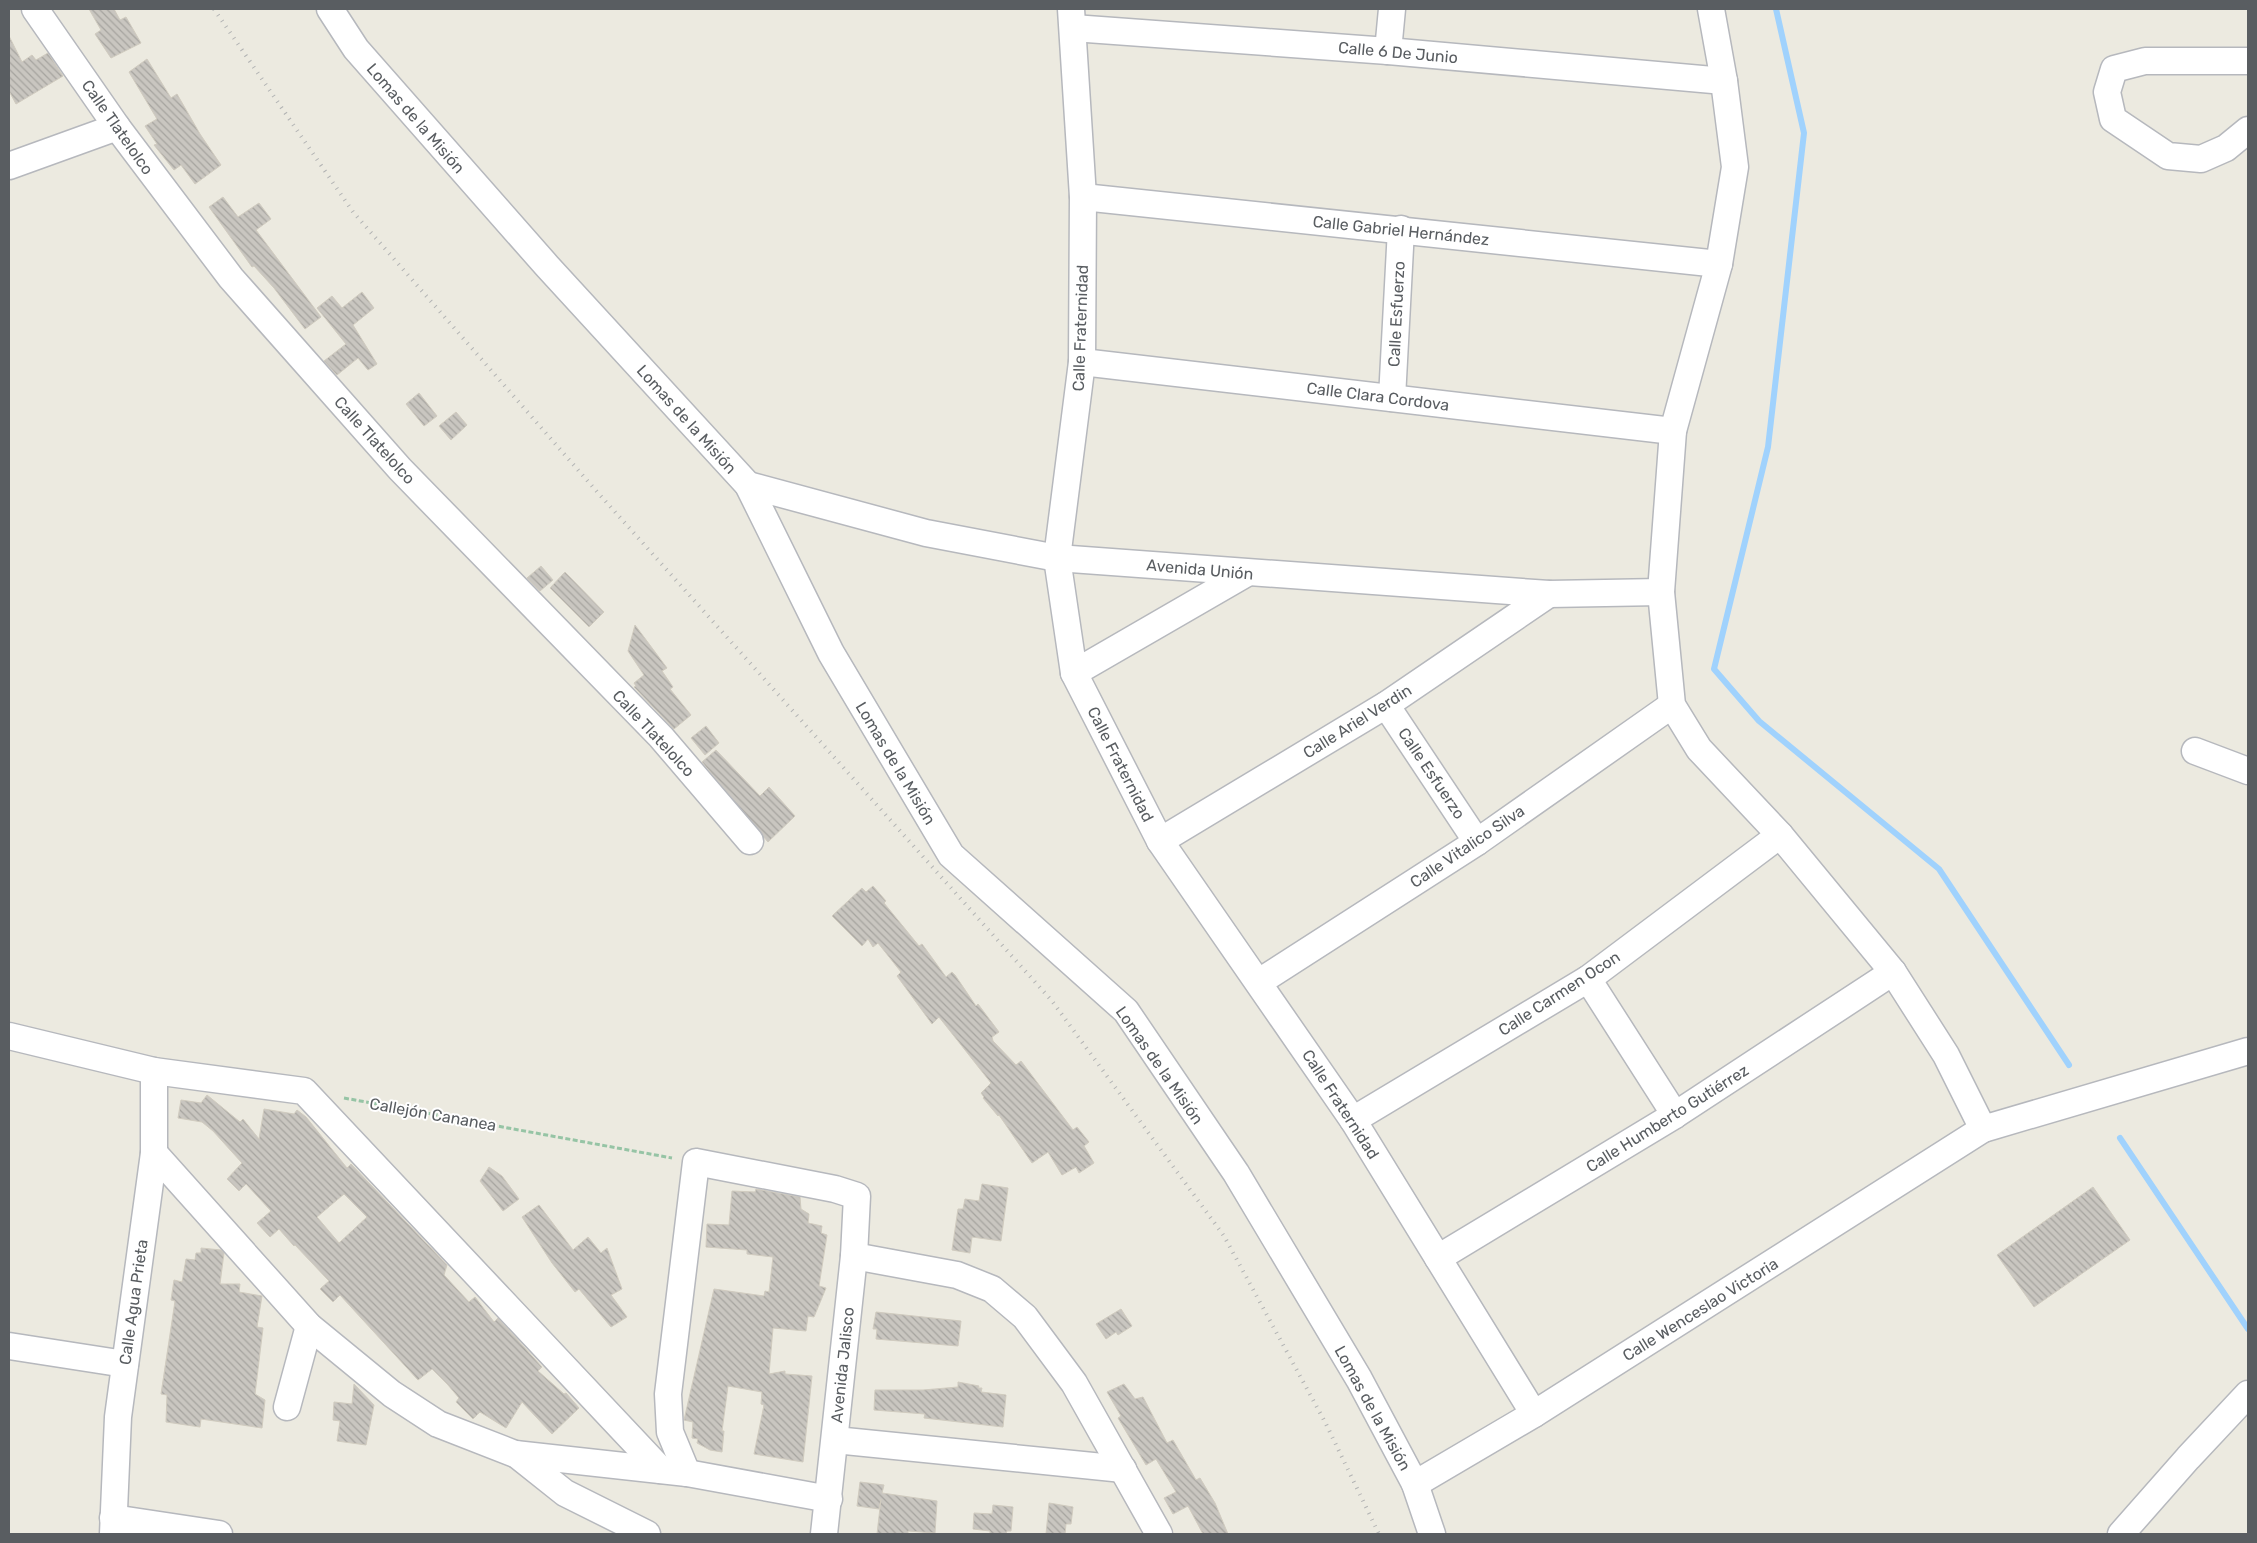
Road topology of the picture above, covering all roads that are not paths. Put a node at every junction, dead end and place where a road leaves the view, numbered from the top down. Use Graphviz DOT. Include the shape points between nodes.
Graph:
graph roads {
  1 [pos="35,9"];
  2 [pos="330,9"];
  3 [pos="1392,9"];
  4 [pos="1711,9"];
  5 [pos="1072,18"];
  6 [pos="1388,51"];
  7 [pos="2248,61"];
  8 [pos="1724,81"];
  9 [pos="117,127"];
  10 [pos="2248,130"];
  11 [pos="9,166"];
  12 [pos="1083,197"];
  13 [pos="1401,230"];
  14 [pos="1719,264"];
  15 [pos="1082,362"];
  16 [pos="1392,398"];
  17 [pos="1673,431"];
  18 [pos="748,485"];
  19 [pos="1057,558"];
  20 [pos="1247,573"];
  21 [pos="1661,592"];
  22 [pos="1549,594"];
  23 [pos="1074,673"];
  24 [pos="1386,705"];
  25 [pos="1672,705"];
  26 [pos="2195,751"];
  27 [pos="2248,771"];
  28 [pos="1780,835"];
  29 [pos="750,841"];
  30 [pos="1160,841"];
  31 [pos="1477,842"];
  32 [pos="1893,972"];
  33 [pos="1588,978"];
  34 [pos="1259,982"];
  35 [pos="9,1036"];
  36 [pos="2248,1051"];
  37 [pos="154,1071"];
  38 [pos="1675,1114"];
  39 [pos="1353,1120"];
  40 [pos="1983,1130"];
  41 [pos="154,1153"];
  42 [pos="854,1256"];
  43 [pos="1438,1258"];
  44 [pos="309,1326"];
  45 [pos="9,1346"];
  46 [pos="125,1364"];
  47 [pos="2248,1394"];
  48 [pos="287,1407"];
  49 [pos="1534,1414"];
  50 [pos="835,1440"];
  51 [pos="515,1454"];
  52 [pos="1123,1469"];
  53 [pos="660,1470"];
  54 [pos="687,1473"];
  55 [pos="1415,1484"];
  56 [pos="829,1499"];
  57 [pos="113,1526"];
  58 [pos="2128,1531"];
  59 [pos="220,1534"];
  60 [pos="648,1534"];
  61 [pos="824,1534"];
  62 [pos="1159,1534"];
  63 [pos="1432,1534"];
  1 -- 9 [label="street, Calle Tlatelolco"];
  2 -- 18 [label="street, Lomas de la Misión" via="356,49 547,266"];
  3 -- 6 [label="street"];
  4 -- 8 [label="street"];
  5 -- 6 [label="street, Calle 6 De Junio"];
  5 -- 12 [label="street, Calle Fraternidad"];
  6 -- 8 [label="street, Calle 6 De Junio"];
  7 -- 10 [label="street" via="2145,61 2114,69 2107,92 2113,119 2168,156 2201,159 2226,148"];
  8 -- 14 [label="street" via="1735,167"];
  9 -- 11 [label="street"];
  9 -- 29 [label="street, Calle Tlatelolco" via="219,263 257,308 400,469 661,737"];
  12 -- 13 [label="street, Calle Gabriel Hernández"];
  12 -- 15 [label="street, Calle Fraternidad"];
  13 -- 14 [label="street, Calle Gabriel Hernández"];
  13 -- 16 [label="street, Calle Esfuerzo"];
  14 -- 17 [label="street"];
  15 -- 16 [label="street, Calle Clara Cordova"];
  15 -- 19 [label="street, Calle Fraternidad"];
  16 -- 17 [label="street, Calle Clara Cordova"];
  17 -- 21 [label="street"];
  18 -- 19 [label="street, Avenida Unión" via="926,532"];
  18 -- 55 [label="street, Lomas de la Misión" via="832,653 951,855 1126,1011 1236,1173 1359,1379"];
  19 -- 20 [label="street, Avenida Unión"];
  19 -- 23 [label="street, Calle Fraternidad"];
  20 -- 22 [label="street, Avenida Unión"];
  20 -- 23 [label="street"];
  21 -- 22 [label="street, Avenida Unión"];
  21 -- 25 [label="street"];
  22 -- 24 [label="street, Calle Ariel Verdin"];
  23 -- 30 [label="street, Calle Fraternidad"];
  24 -- 30 [label="street, Calle Ariel Verdin"];
  24 -- 31 [label="street, Calle Esfuerzo"];
  25 -- 28 [label="street" via="1699,749"];
  25 -- 31 [label="street, Calle Vitalico Silva"];
  26 -- 27 [label="street"];
  28 -- 32 [label="street"];
  28 -- 33 [label="street, Calle Carmen Ocon"];
  30 -- 34 [label="street, Calle Fraternidad"];
  31 -- 34 [label="street, Calle Vitalico Silva"];
  32 -- 38 [label="street, Calle Humberto Gutiérrez"];
  32 -- 40 [label="street" via="1946,1055"];
  33 -- 38 [label="street"];
  33 -- 39 [label="street, Calle Carmen Ocon"];
  34 -- 39 [label="street, Calle Fraternidad"];
  35 -- 37 [label="street"];
  36 -- 40 [label="street, Calle Wenceslao Victoria"];
  37 -- 41 [label="street, Calle Agua Prieta"];
  37 -- 53 [label="street" via="304,1091"];
  38 -- 43 [label="street, Calle Humberto Gutiérrez"];
  39 -- 43 [label="street, Calle Fraternidad"];
  40 -- 49 [label="street, Calle Wenceslao Victoria"];
  41 -- 44 [label="street"];
  41 -- 46 [label="street, Calle Agua Prieta"];
  42 -- 50 [label="street, Avenida Jalisco"];
  42 -- 52 [label="street" via="957,1275 992,1288 1025,1316 1074,1383"];
  42 -- 54 [label="street, Avenida Jalisco" via="857,1196 696,1162 668,1394 670,1432"];
  43 -- 49 [label="street, Calle Fraternidad"];
  44 -- 48 [label="street"];
  44 -- 51 [label="street" via="392,1394 438,1424"];
  45 -- 46 [label="street"];
  46 -- 57 [label="street, Calle Agua Prieta" via="118,1417"];
  47 -- 58 [label="street"];
  49 -- 55 [label="street, Calle Wenceslao Victoria"];
  50 -- 52 [label="street"];
  50 -- 56 [label="street, Avenida Jalisco"];
  51 -- 53 [label="street"];
  51 -- 60 [label="street" via="566,1493"];
  52 -- 62 [label="street"];
  53 -- 54 [label="street"];
  54 -- 56 [label="street"];
  55 -- 63 [label="street, Lomas de la Misión"];
  56 -- 61 [label="street, Avenida Jalisco"];
  57 -- 59 [label="street"];
}
